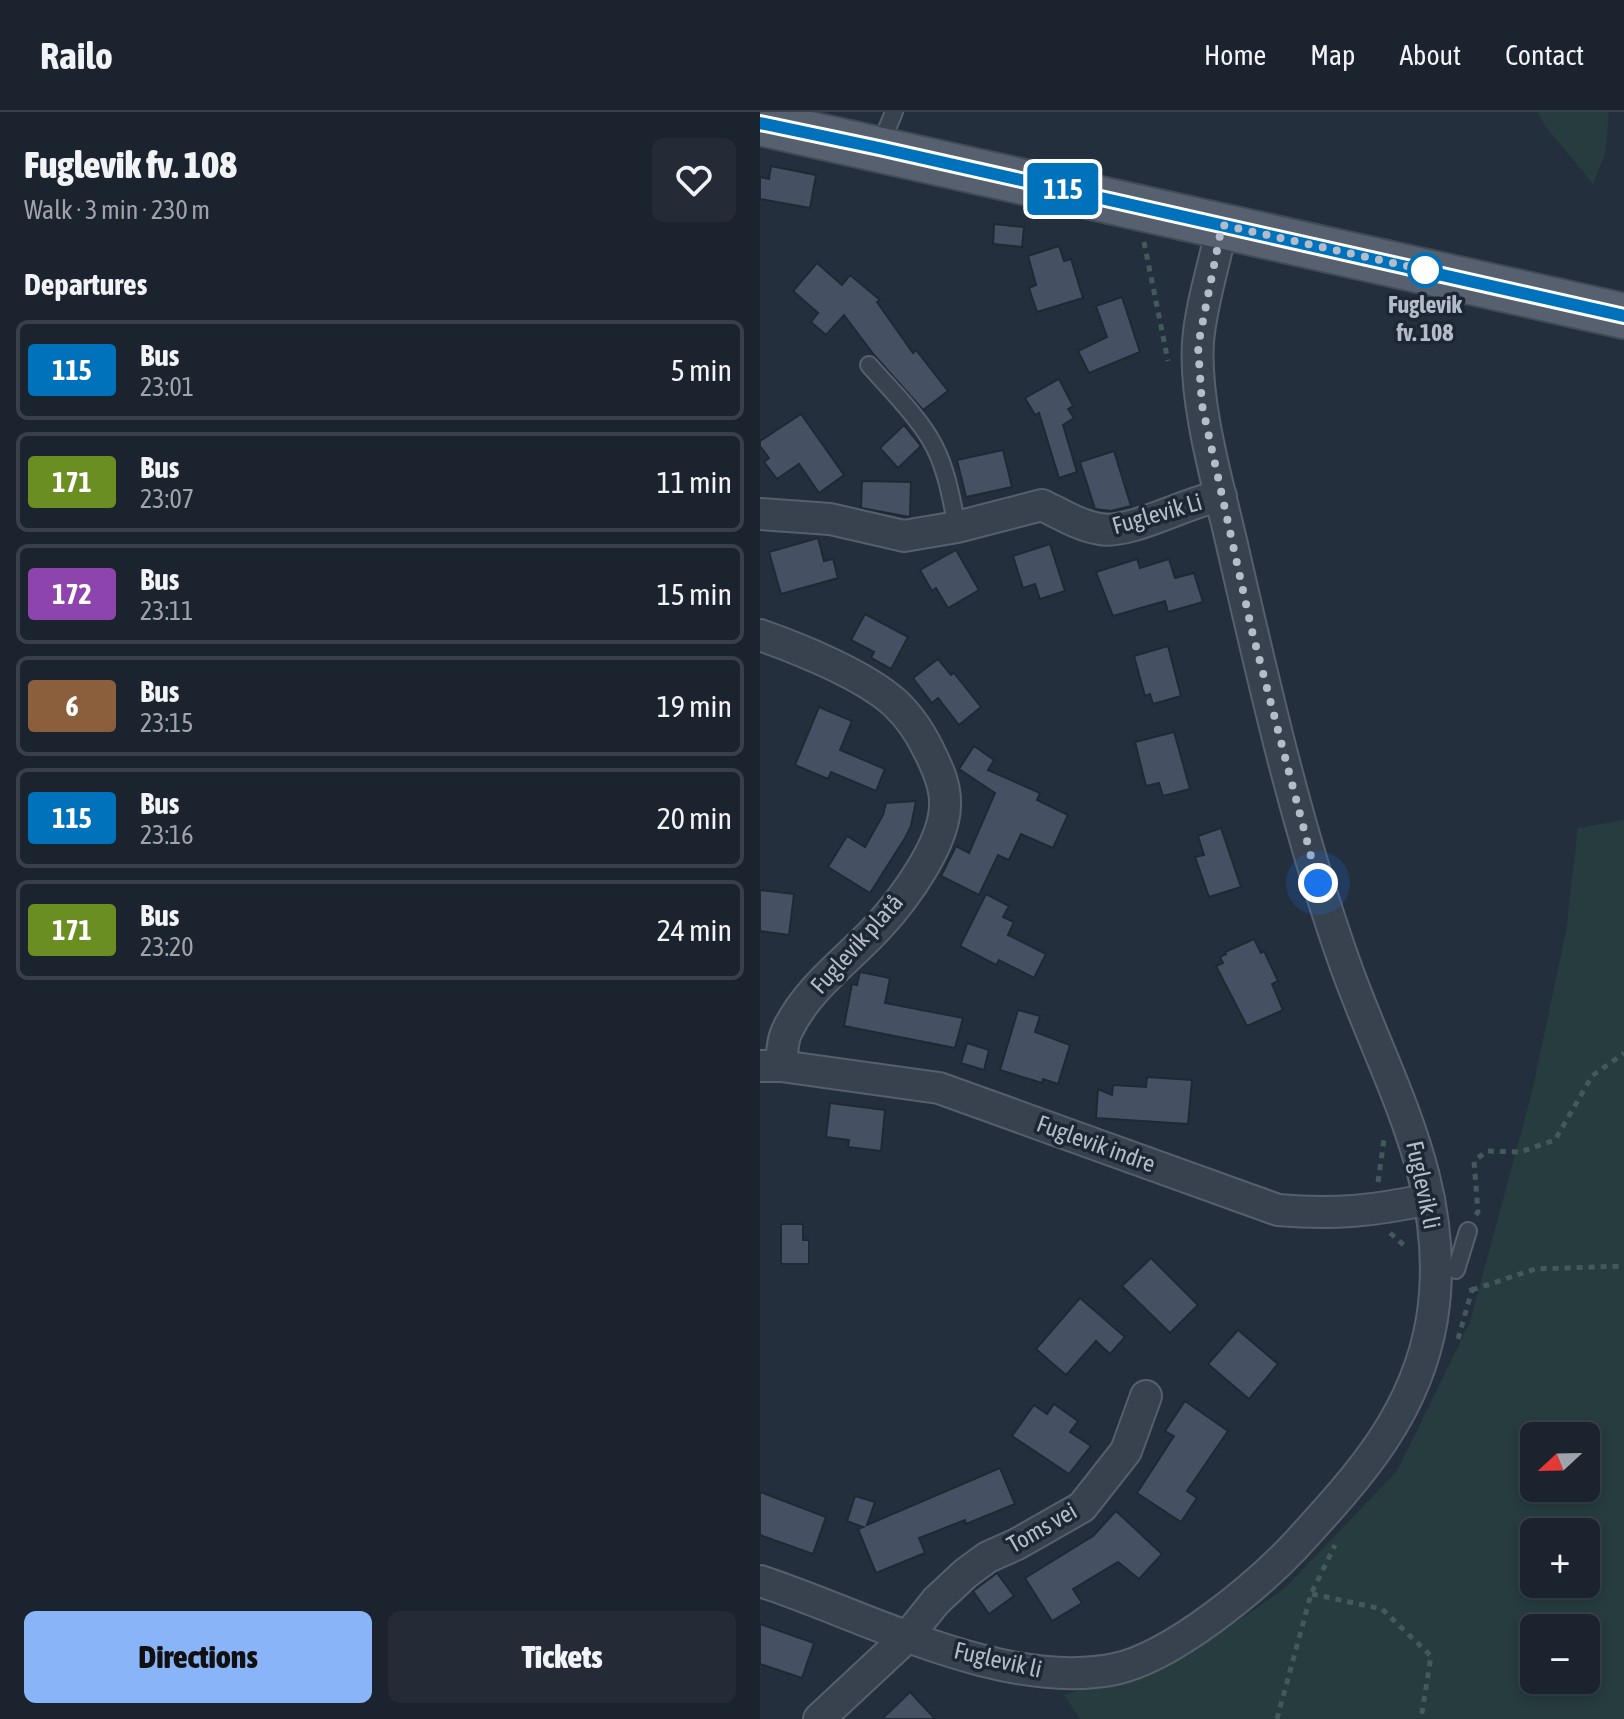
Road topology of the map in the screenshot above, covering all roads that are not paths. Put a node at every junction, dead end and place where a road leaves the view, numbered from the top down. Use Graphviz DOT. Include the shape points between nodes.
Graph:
graph roads {
  1 [pos="760,123"];
  2 [pos="886,130"];
  3 [pos="1222,225"];
  4 [pos="1624,316"];
  5 [pos="869,365"];
  6 [pos="1221,496"];
  7 [pos="760,514"];
  8 [pos="957,527"];
  9 [pos="760,635"];
  10 [pos="770,1066"];
  11 [pos="1429,1199"];
  12 [pos="1468,1231"];
  13 [pos="1456,1270"];
  14 [pos="1146,1396"];
  15 [pos="760,1581"];
  16 [pos="908,1636"];
  17 [pos="819,1719"];
  1 -- 2 [label="main road"];
  2 -- 3 [label="main road"];
  3 -- 4 [label="main road"];
  3 -- 6 [label="street, Fuglevik li" via="1198,346 1202,405"];
  5 -- 8 [label="lane" via="936,449"];
  6 -- 8 [label="street, Fuglevik Li" via="1104,530 1042,505"];
  6 -- 11 [label="street, Fuglevik li" via="1309,855 1346,967 1418,1149"];
  7 -- 8 [label="street, Fuglevik Li" via="830,519 904,536"];
  9 -- 10 [label="street, Fuglevik platå" via="853,675 895,703 923,738 940,772 945,806 938,838 915,878 880,925 831,971 796,1014"];
  10 -- 11 [label="street, Fuglevik indre" via="939,1088 1278,1210 1378,1210"];
  11 -- 16 [label="street, Fuglevik li" via="1437,1261 1426,1351 1393,1427 1366,1467 1275,1566 1193,1631 1145,1660 1113,1670 1050,1672 991,1662"];
  12 -- 13 [label="lane"];
  14 -- 16 [label="street, Toms vei" via="1126,1451 1082,1507 966,1573"];
  15 -- 16 [label="street, Fuglevik li"];
  16 -- 17 [label="street, Toms vei"];
}
